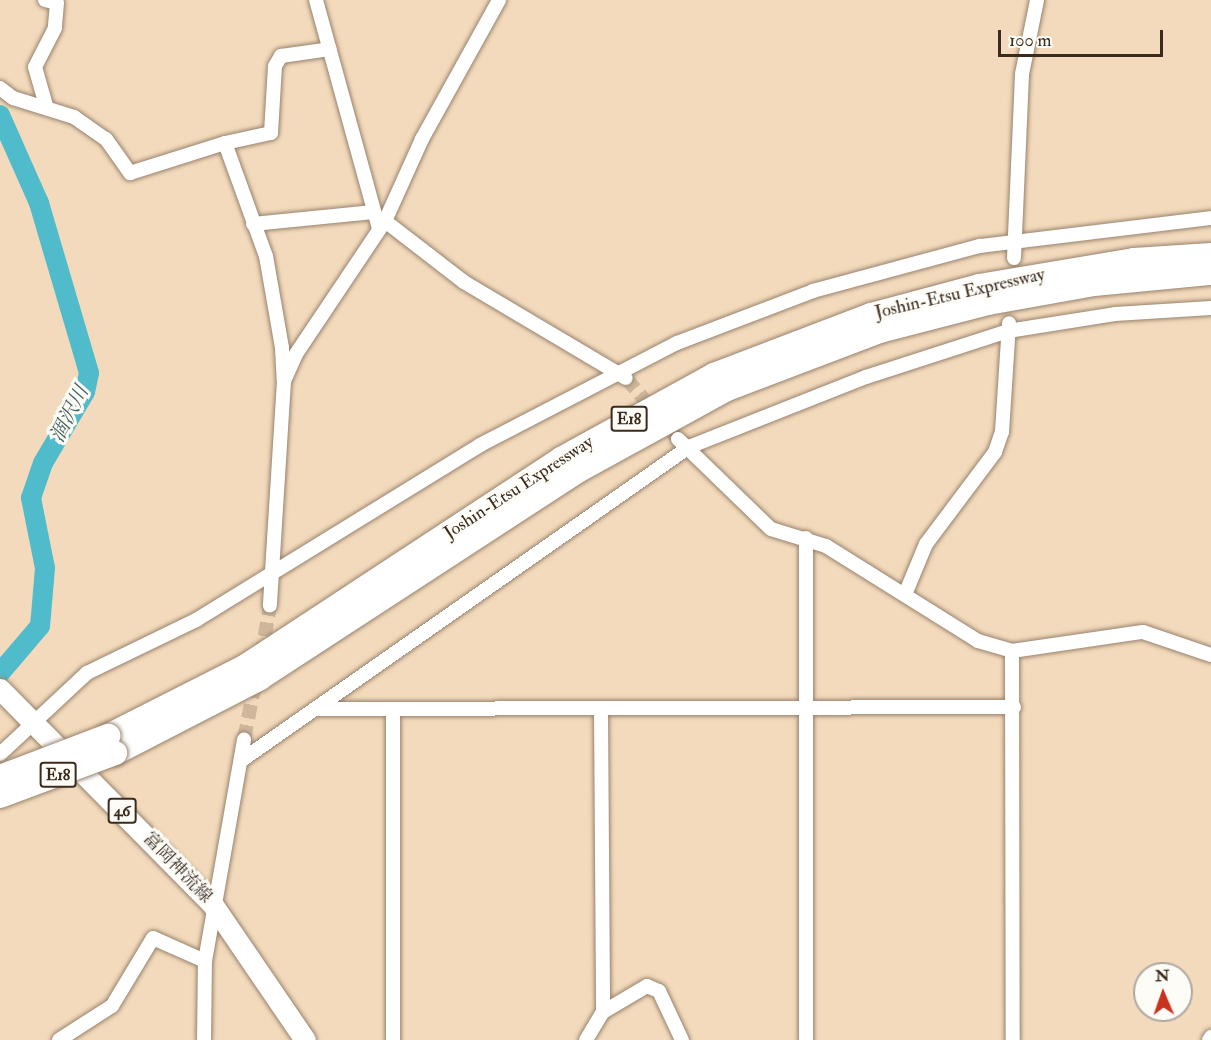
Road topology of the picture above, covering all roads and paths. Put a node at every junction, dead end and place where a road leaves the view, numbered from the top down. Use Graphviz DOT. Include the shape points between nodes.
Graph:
graph roads {
  1 [pos="45,0"];
  2 [pos="316,0"];
  3 [pos="499,0"];
  4 [pos="1037,0"];
  5 [pos="330,49"];
  6 [pos="0,88"];
  7 [pos="46,105"];
  8 [pos="225,143"];
  9 [pos="373,212"];
  10 [pos="1211,218"];
  11 [pos="253,224"];
  12 [pos="382,224"];
  13 [pos="1015,240"];
  14 [pos="1211,255"];
  15 [pos="1014,258"];
  16 [pos="1211,273"];
  17 [pos="1211,308"];
  18 [pos="1008,327"];
  19 [pos="621,375"];
  20 [pos="285,381"];
  21 [pos="684,443"];
  22 [pos="806,538"];
  23 [pos="275,572"];
  24 [pos="906,592"];
  25 [pos="270,606"];
  26 [pos="1012,651"];
  27 [pos="1211,655"];
  28 [pos="0,689"];
  29 [pos="1014,707"];
  30 [pos="319,709"];
  31 [pos="601,709"];
  32 [pos="393,710"];
  33 [pos="806,711"];
  34 [pos="33,720"];
  35 [pos="244,739"];
  36 [pos="112,745"];
  37 [pos="0,754"];
  38 [pos="242,759"];
  39 [pos="0,777"];
  40 [pos="0,796"];
  41 [pos="213,905"];
  42 [pos="205,961"];
  43 [pos="603,1012"];
  44 [pos="59,1040"];
  45 [pos="204,1040"];
  46 [pos="304,1040"];
  47 [pos="393,1040"];
  48 [pos="586,1040"];
  49 [pos="682,1040"];
  50 [pos="806,1040"];
  51 [pos="1013,1040"];
  1 -- 7 [label="street" via="57,3 56,28 35,67"];
  2 -- 5 [label="street"];
  3 -- 12 [label="street" via="422,139"];
  4 -- 13 [label="street" via="1022,74"];
  5 -- 8 [label="street" via="281,56 275,66 271,133"];
  5 -- 9 [label="street"];
  6 -- 7 [label="street" via="13,98"];
  7 -- 8 [label="street" via="106,139 130,173"];
  8 -- 11 [label="street"];
  9 -- 11 [label="street"];
  9 -- 12 [label="street"];
  10 -- 13 [label="street"];
  11 -- 20 [label="street" via="268,267"];
  12 -- 19 [label="street" via="464,282"];
  12 -- 20 [label="street" via="296,354"];
  13 -- 15 [label="street"];
  13 -- 19 [label="street" via="813,291"];
  14 -- 36 [label="highway, Joshin-Etsu Expressway / E18" via="1123,262 978,286 871,315 714,375 561,459 255,660"];
  16 -- 36 [label="highway, Joshin-Etsu Expressway / E18" via="1094,284 988,303 832,347 727,389 574,473 260,678"];
  17 -- 18 [label="street"];
  18 -- 21 [label="street"];
  18 -- 24 [label="street" via="1002,432 995,452 926,544"];
  19 -- 23 [label="street" via="480,445"];
  20 -- 23 [label="street"];
  21 -- 22 [label="street" via="738,502 771,529"];
  21 -- 30 [label="street"];
  22 -- 24 [label="street"];
  22 -- 33 [label="street"];
  23 -- 25 [label="street"];
  23 -- 34 [label="street" via="196,620 87,673"];
  24 -- 26 [label="street" via="958,631"];
  26 -- 27 [label="street" via="1143,632"];
  26 -- 29 [label="street"];
  28 -- 34 [label="main road, 富岡神流線 / 46"];
  29 -- 33 [label="street"];
  29 -- 51 [label="street"];
  30 -- 32 [label="street"];
  30 -- 38 [label="street"];
  31 -- 32 [label="street"];
  31 -- 33 [label="street"];
  31 -- 43 [label="street"];
  32 -- 47 [label="street"];
  33 -- 50 [label="street"];
  34 -- 37 [label="street"];
  34 -- 41 [label="main road, 富岡神流線 / 46"];
  35 -- 38 [label="street"];
  36 -- 39 [label="highway, Joshin-Etsu Expressway / E18, bridge"];
  36 -- 40 [label="highway, Joshin-Etsu Expressway / E18, bridge"];
  38 -- 41 [label="street"];
  41 -- 42 [label="street"];
  41 -- 46 [label="main road, 富岡神流線 / 46"];
  42 -- 44 [label="street" via="153,938 111,1006"];
  42 -- 45 [label="street"];
  43 -- 48 [label="street"];
  43 -- 49 [label="street" via="647,986 658,991"];
}
